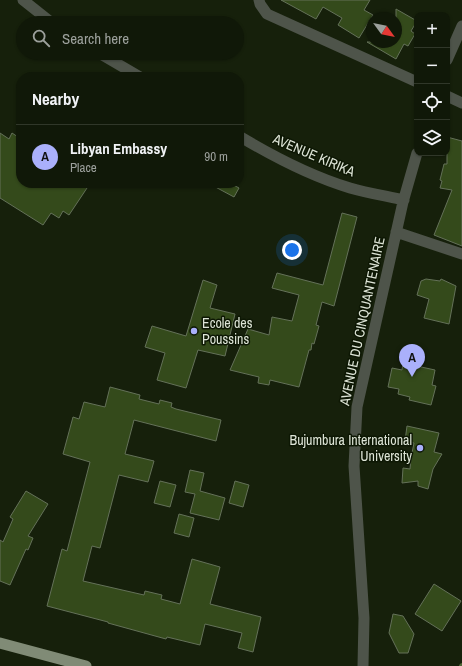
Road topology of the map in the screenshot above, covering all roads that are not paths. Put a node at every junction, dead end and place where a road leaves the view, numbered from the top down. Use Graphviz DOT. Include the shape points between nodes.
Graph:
graph roads {
  1 [pos="23,0"];
  2 [pos="259,0"];
  3 [pos="43,16"];
  4 [pos="462,26"];
  5 [pos="450,53"];
  6 [pos="111,60"];
  7 [pos="131,72"];
  8 [pos="414,81"];
  9 [pos="450,97"];
  10 [pos="462,103"];
  11 [pos="244,139"];
  12 [pos="416,156"];
  13 [pos="404,200"];
  14 [pos="396,232"];
  15 [pos="462,254"];
  16 [pos="0,644"];
  17 [pos="86,666"];
  18 [pos="363,666"];
  1 -- 3 [label="street"];
  2 -- 8 [label="street" via="267,14"];
  4 -- 5 [label="street"];
  6 -- 7 [label="street"];
  9 -- 10 [label="street"];
  11 -- 13 [label="street, AVENUE KIRIKA" via="286,163 328,180 350,188"];
  12 -- 13 [label="street, AVENUE DU CINQUANTENAIRE"];
  13 -- 14 [label="street, AVENUE DU CINQUANTENAIRE"];
  14 -- 15 [label="street"];
  14 -- 18 [label="street, AVENUE DU CINQUANTENAIRE" via="357,407 354,466 364,618"];
  16 -- 17 [label="main road"];
}
